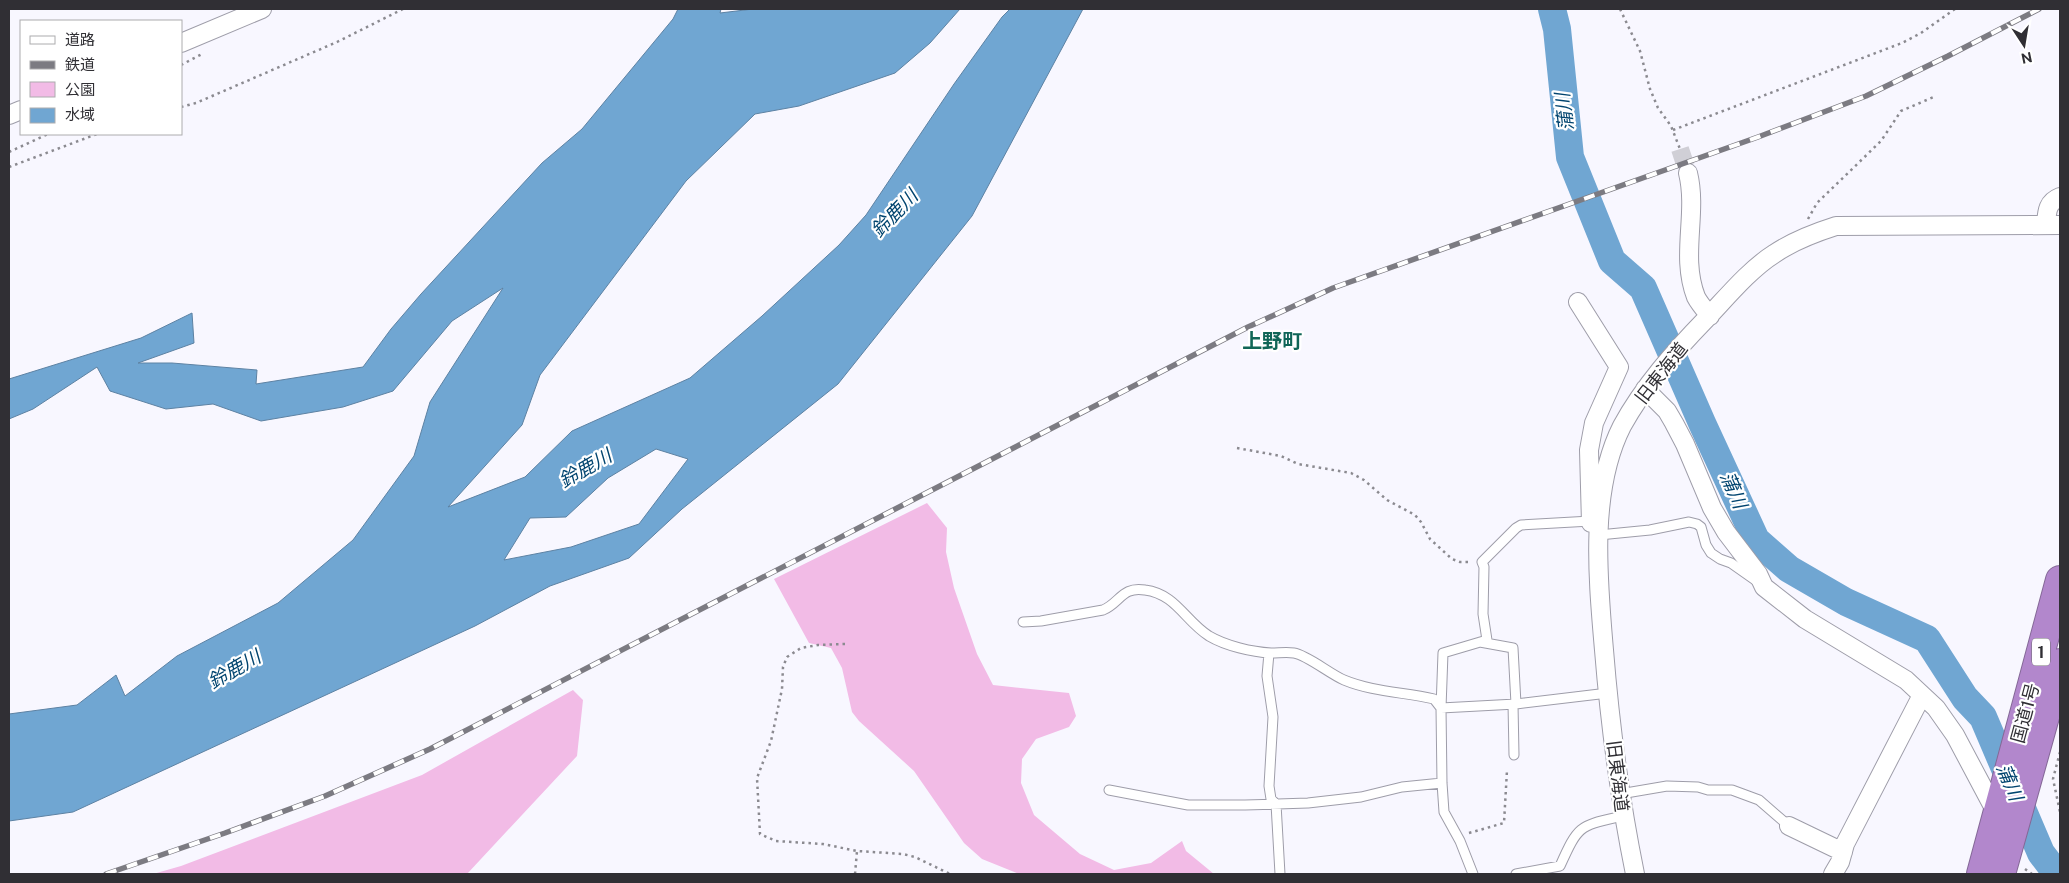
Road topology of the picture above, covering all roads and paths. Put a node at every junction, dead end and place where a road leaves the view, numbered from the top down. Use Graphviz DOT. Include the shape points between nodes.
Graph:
graph roads {
  1 [pos="262,9"];
  2 [pos="403,9"];
  3 [pos="1620,9"];
  4 [pos="1955,9"];
  5 [pos="182,43"];
  6 [pos="1936,96"];
  7 [pos="182,107"];
  8 [pos="1673,130"];
  9 [pos="46,135"];
  10 [pos="94,135"];
  11 [pos="1680,149"];
  12 [pos="9,152"];
  13 [pos="9,168"];
  14 [pos="1688,173"];
  15 [pos="2060,198"];
  16 [pos="2053,225"];
  17 [pos="1804,237"];
  18 [pos="1578,302"];
  19 [pos="1710,316"];
  20 [pos="1647,386"];
  21 [pos="1236,448"];
  22 [pos="1595,528"];
  23 [pos="1482,562"];
  24 [pos="2060,580"];
  25 [pos="1764,587"];
  26 [pos="1023,622"];
  27 [pos="1480,642"];
  28 [pos="844,644"];
  29 [pos="1270,653"];
  30 [pos="2060,664"];
  31 [pos="1608,692"];
  32 [pos="1922,695"];
  33 [pos="1515,704"];
  34 [pos="1441,708"];
  35 [pos="2048,751"];
  36 [pos="1514,755"];
  37 [pos="1508,770"];
  38 [pos="1442,782"];
  39 [pos="1109,790"];
  40 [pos="1620,794"];
  41 [pos="1276,804"];
  42 [pos="2060,812"];
  43 [pos="1623,816"];
  44 [pos="2003,819"];
  45 [pos="1789,826"];
  46 [pos="1460,841"];
  47 [pos="858,851"];
  48 [pos="1843,852"];
  49 [pos="855,874"];
  50 [pos="950,874"];
  51 [pos="1280,874"];
  52 [pos="1473,874"];
  53 [pos="1516,874"];
  54 [pos="1635,874"];
  55 [pos="1833,874"];
  56 [pos="1981,874"];
  57 [pos="2001,874"];
  1 -- 5 [label="street"];
  2 -- 7 [label="path" via="337,42"];
  3 -- 8 [label="path" via="1640,51 1658,108"];
  4 -- 8 [label="path" via="1921,34 1902,43"];
  6 -- 17 [label="path" via="1901,111 1881,141 1817,203 1807,220"];
  8 -- 11 [label="path"];
  9 -- 12 [label="path"];
  10 -- 13 [label="path"];
  14 -- 19 [label="street" via="1691,194 1689,269 1697,298"];
  15 -- 16 [label="street" via="2053,200 2047,209"];
  16 -- 17 [label="street, 旧東海道" via="1836,226"];
  17 -- 19 [label="street, 旧東海道" via="1773,254"];
  18 -- 22 [label="street" via="1619,366 1594,423 1589,450"];
  19 -- 20 [label="street, 旧東海道"];
  20 -- 22 [label="street, 旧東海道" via="1622,427 1608,465"];
  20 -- 25 [label="street" via="1674,423 1712,508"];
  21 -- 23 [label="path" via="1351,473 1415,515 1430,539 1452,559"];
  22 -- 23 [label="lane" via="1521,525"];
  22 -- 25 [label="lane" via="1650,530 1689,522 1697,524 1711,553"];
  22 -- 31 [label="street, 旧東海道"];
  23 -- 27 [label="lane" via="1487,640"];
  24 -- 44 [label="highway, 国道1号 / 1" via="2022,724"];
  25 -- 32 [label="street" via="1805,619 1906,680"];
  26 -- 29 [label="lane" via="1103,610 1127,591 1143,589 1170,599 1209,636"];
  27 -- 33 [label="lane" via="1513,648"];
  27 -- 34 [label="lane" via="1443,653"];
  28 -- 47 [label="path" via="801,648 785,662 771,741 757,778 760,834 776,841 823,844"];
  29 -- 34 [label="lane" via="1294,653 1343,680 1434,699"];
  29 -- 41 [label="lane" via="1267,676 1273,717 1269,786 1271,799"];
  30 -- 35 [label="highway, 国道1号 / 1"];
  31 -- 33 [label="lane"];
  31 -- 40 [label="street, 旧東海道"];
  32 -- 44 [label="street" via="1936,708 1955,735"];
  32 -- 48 [label="street"];
  33 -- 34 [label="lane"];
  33 -- 36 [label="lane"];
  34 -- 38 [label="lane"];
  35 -- 42 [label="path"];
  35 -- 44 [label="highway, 国道1号 / 1"];
  37 -- 46 [label="path" via="1504,823 1469,834"];
  38 -- 41 [label="lane" via="1362,797"];
  38 -- 46 [label="lane" via="1444,812"];
  39 -- 41 [label="lane" via="1188,805"];
  40 -- 43 [label="street, 旧東海道"];
  40 -- 45 [label="lane" via="1667,786 1732,790 1759,800"];
  41 -- 51 [label="lane"];
  43 -- 53 [label="lane" via="1588,824 1576,833 1560,866"];
  43 -- 54 [label="street, 旧東海道"];
  44 -- 56 [label="highway, 国道1号 / 1"];
  44 -- 57 [label="highway, 国道1号 / 1"];
  45 -- 48 [label="street"];
  46 -- 52 [label="lane"];
  47 -- 49 [label="path"];
  47 -- 50 [label="path" via="915,857"];
  48 -- 55 [label="street"];
}
